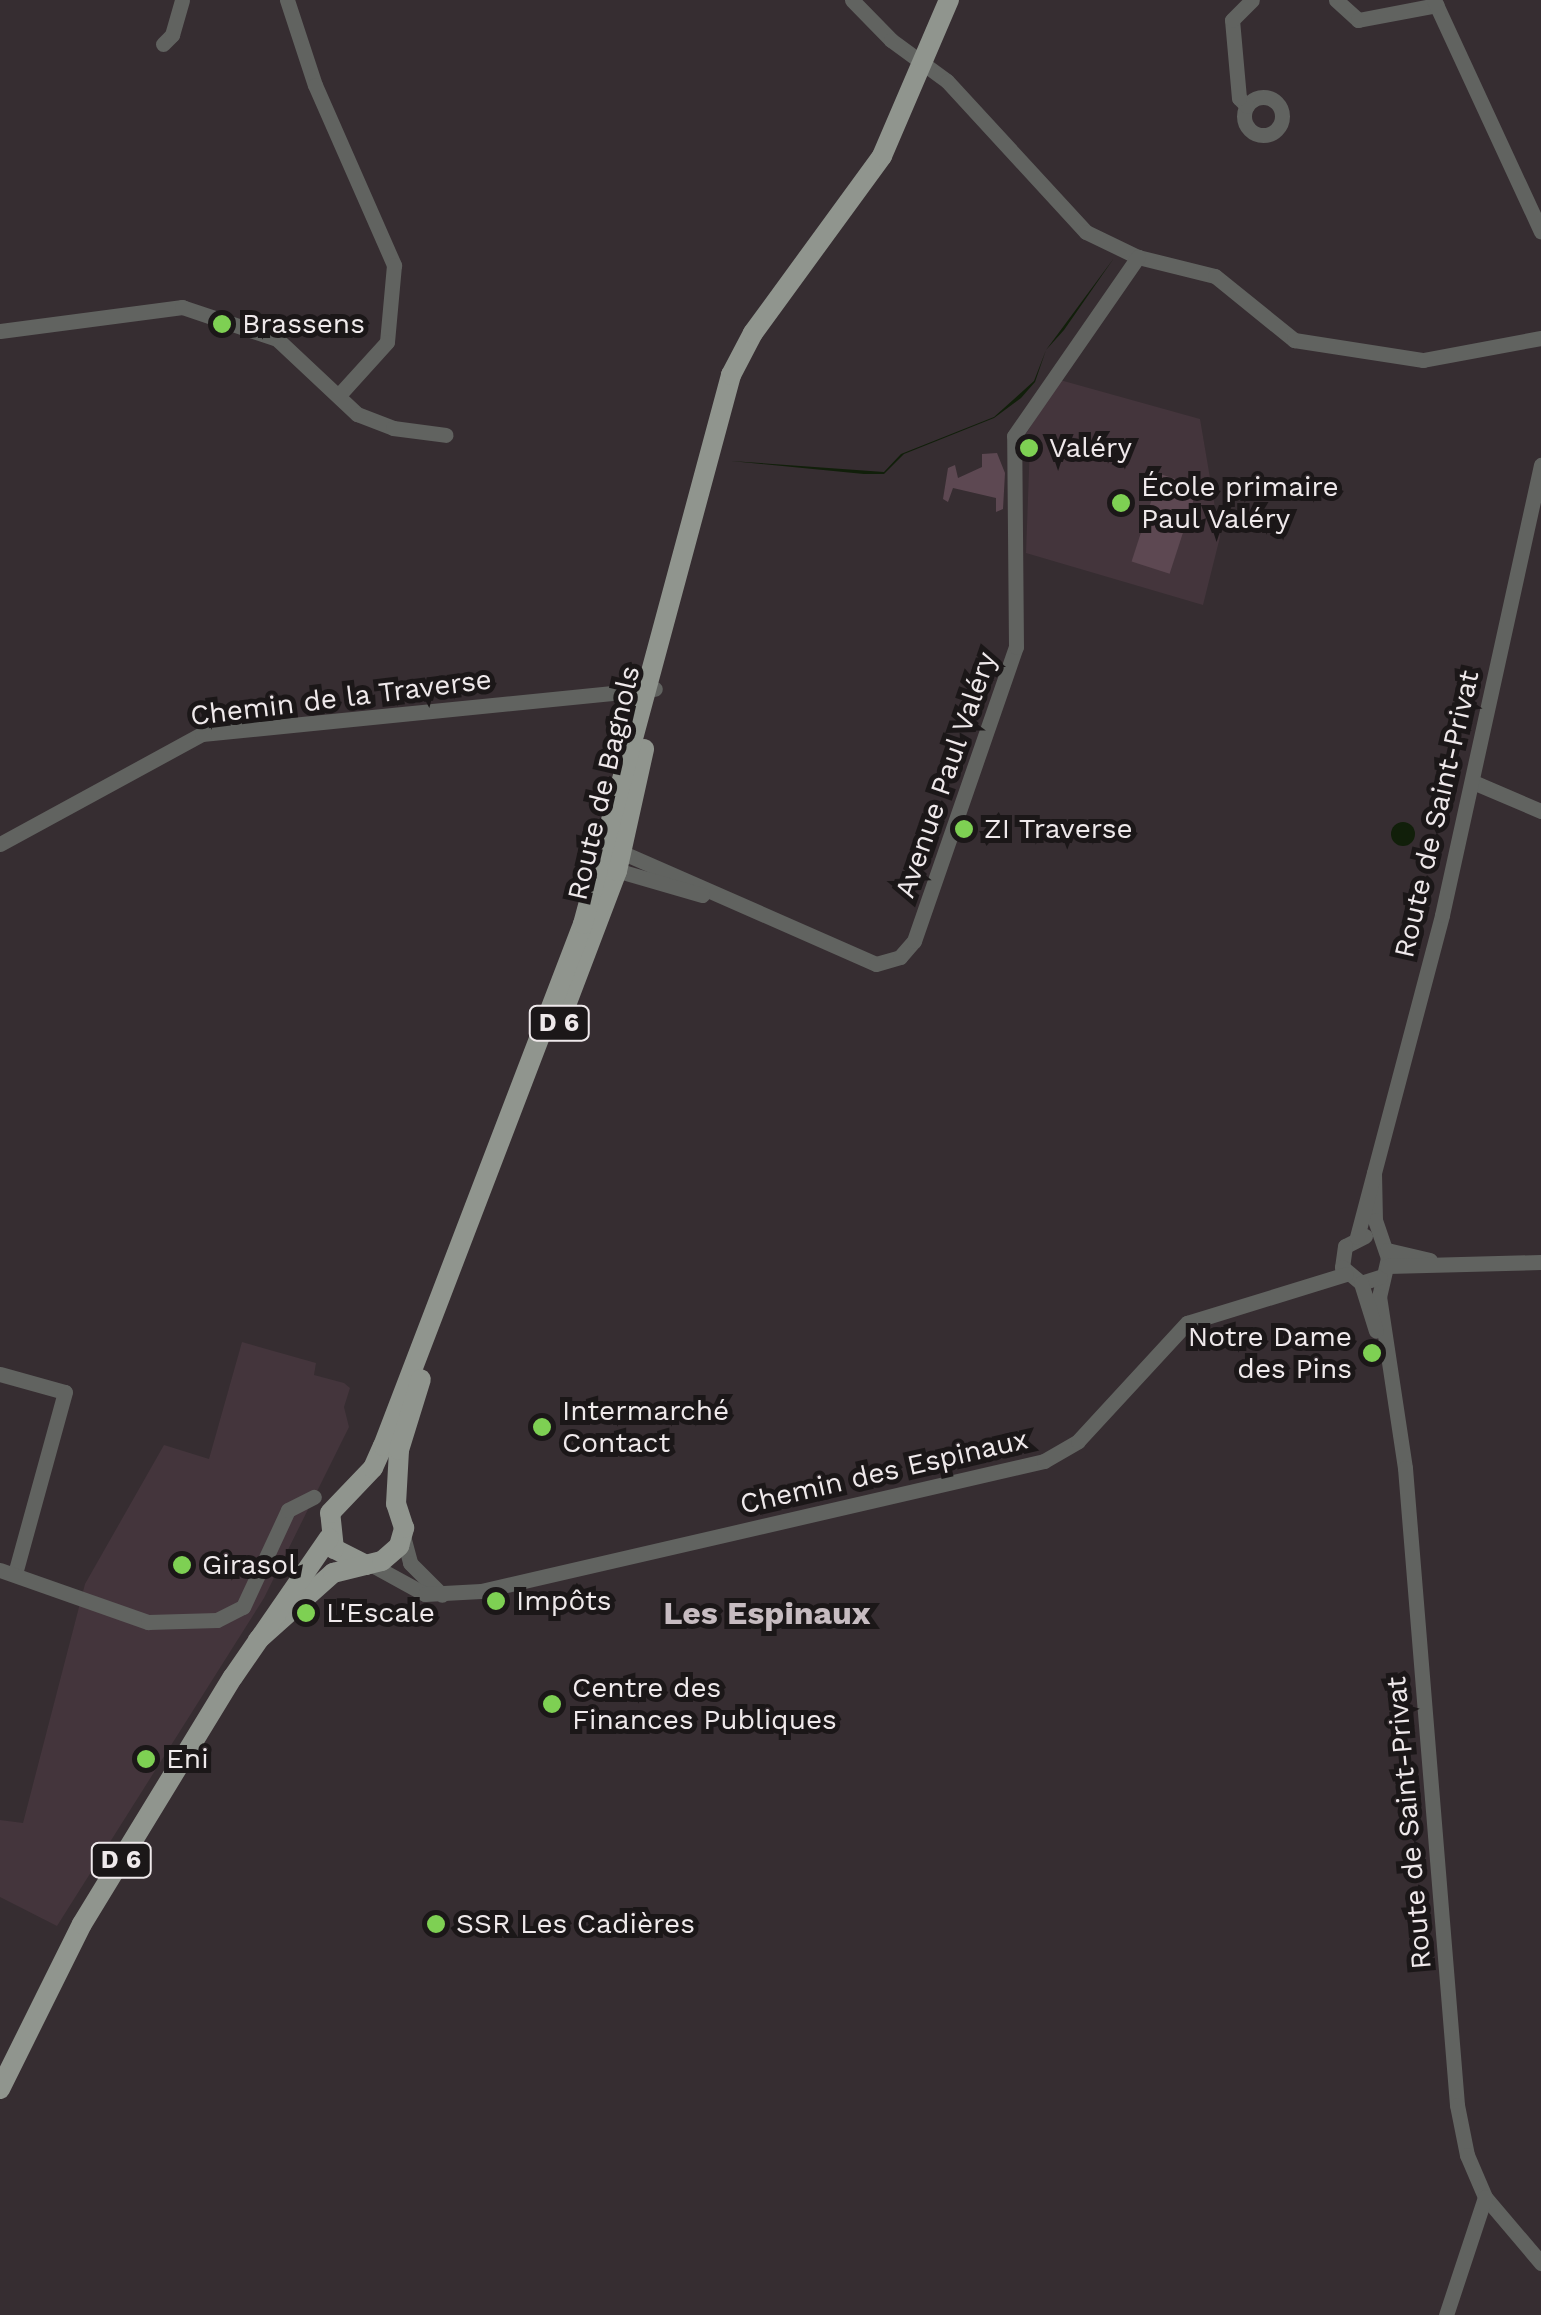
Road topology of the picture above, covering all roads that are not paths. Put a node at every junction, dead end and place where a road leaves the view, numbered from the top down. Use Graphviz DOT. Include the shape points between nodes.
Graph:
graph roads {
  1 [pos="182,0"];
  2 [pos="287,0"];
  3 [pos="852,0"];
  4 [pos="949,0"];
  5 [pos="1252,0"];
  6 [pos="1336,0"];
  7 [pos="1435,2"];
  8 [pos="163,44"];
  9 [pos="921,65"];
  10 [pos="1247,106"];
  11 [pos="1541,232"];
  12 [pos="1138,257"];
  13 [pos="0,330"];
  14 [pos="1541,338"];
  15 [pos="339,394"];
  16 [pos="446,436"];
  17 [pos="1541,465"];
  18 [pos="649,689"];
  19 [pos="1473,782"];
  20 [pos="1541,811"];
  21 [pos="0,844"];
  22 [pos="612,858"];
  23 [pos="1374,1172"];
  24 [pos="1357,1236"];
  25 [pos="1383,1258"];
  26 [pos="1541,1262"];
  27 [pos="1343,1267"];
  28 [pos="1361,1283"];
  29 [pos="426,1344"];
  30 [pos="1386,1356"];
  31 [pos="0,1374"];
  32 [pos="348,1494"];
  33 [pos="314,1496"];
  34 [pos="396,1504"];
  35 [pos="329,1536"];
  36 [pos="403,1536"];
  37 [pos="369,1565"];
  38 [pos="8,1572"];
  39 [pos="442,1594"];
  40 [pos="258,1640"];
  41 [pos="0,2089"];
  42 [pos="1486,2196"];
  43 [pos="1541,2264"];
  44 [pos="1446,2315"];
  1 -- 8 [label="street"];
  2 -- 15 [label="street" via="315,85 394,265 388,342"];
  3 -- 9 [label="street"];
  4 -- 9 [label="main road, Route de Bagnols / D 6"];
  5 -- 10 [label="street" via="1232,20 1239,98"];
  6 -- 7 [label="street" via="1358,20"];
  7 -- 11 [label="street"];
  9 -- 12 [label="street" via="947,81 1086,232"];
  9 -- 18 [label="main road, Route de Bagnols / D 6" via="865,184 736,364"];
  12 -- 14 [label="street" via="1215,276 1294,340 1324,348 1423,360"];
  12 -- 22 [label="street, Avenue Paul Valéry" via="1014,436 1016,646 914,941 900,957 876,964"];
  13 -- 15 [label="street" via="182,307 277,339"];
  15 -- 16 [label="street" via="357,414"];
  17 -- 19 [label="street, Route de Saint-Privat"];
  18 -- 21 [label="street, Chemin de la Traverse" via="202,734"];
  18 -- 22 [label="main road, Route de Bagnols / D 6"];
  19 -- 20 [label="street"];
  19 -- 23 [label="street, Route de Saint-Privat"];
  22 -- 29 [label="main road, Route de Bagnols / D 6" via="578,961"];
  23 -- 24 [label="street, Route de Saint-Privat"];
  23 -- 25 [label="street, Route de Saint-Privat"];
  24 -- 25 [label="street"];
  24 -- 27 [label="street, Route de Saint-Privat"];
  25 -- 26 [label="street"];
  25 -- 28 [label="street"];
  25 -- 30 [label="street, Route de Saint-Privat"];
  27 -- 28 [label="street"];
  27 -- 39 [label="street, Chemin des Espinaux" via="1282,1295 1187,1323 1078,1441 1044,1461 496,1588"];
  28 -- 30 [label="street, Route de Saint-Privat"];
  29 -- 32 [label="main road, D 6" via="383,1446"];
  29 -- 34 [label="main road, D 6" via="399,1450"];
  30 -- 42 [label="street, Route de Saint-Privat" via="1405,1468 1457,2105 1467,2155"];
  31 -- 38 [label="street" via="66,1392"];
  32 -- 33 [label="street"];
  32 -- 34 [label="main road" via="377,1490"];
  32 -- 35 [label="main road" via="330,1513"];
  33 -- 35 [label="street"];
  33 -- 38 [label="street" via="288,1510 253,1592 217,1620 148,1622"];
  34 -- 36 [label="main road"];
  35 -- 37 [label="main road" via="343,1558"];
  35 -- 40 [label="main road, D 6"];
  36 -- 37 [label="main road" via="392,1555"];
  36 -- 39 [label="street" via="410,1563"];
  37 -- 39 [label="street, Chemin des Espinaux" via="424,1594"];
  37 -- 40 [label="main road, D 6" via="333,1572"];
  40 -- 41 [label="main road, D 6" via="82,1924"];
  42 -- 43 [label="street, Route de Saint-Privat"];
  42 -- 44 [label="street"];
}
